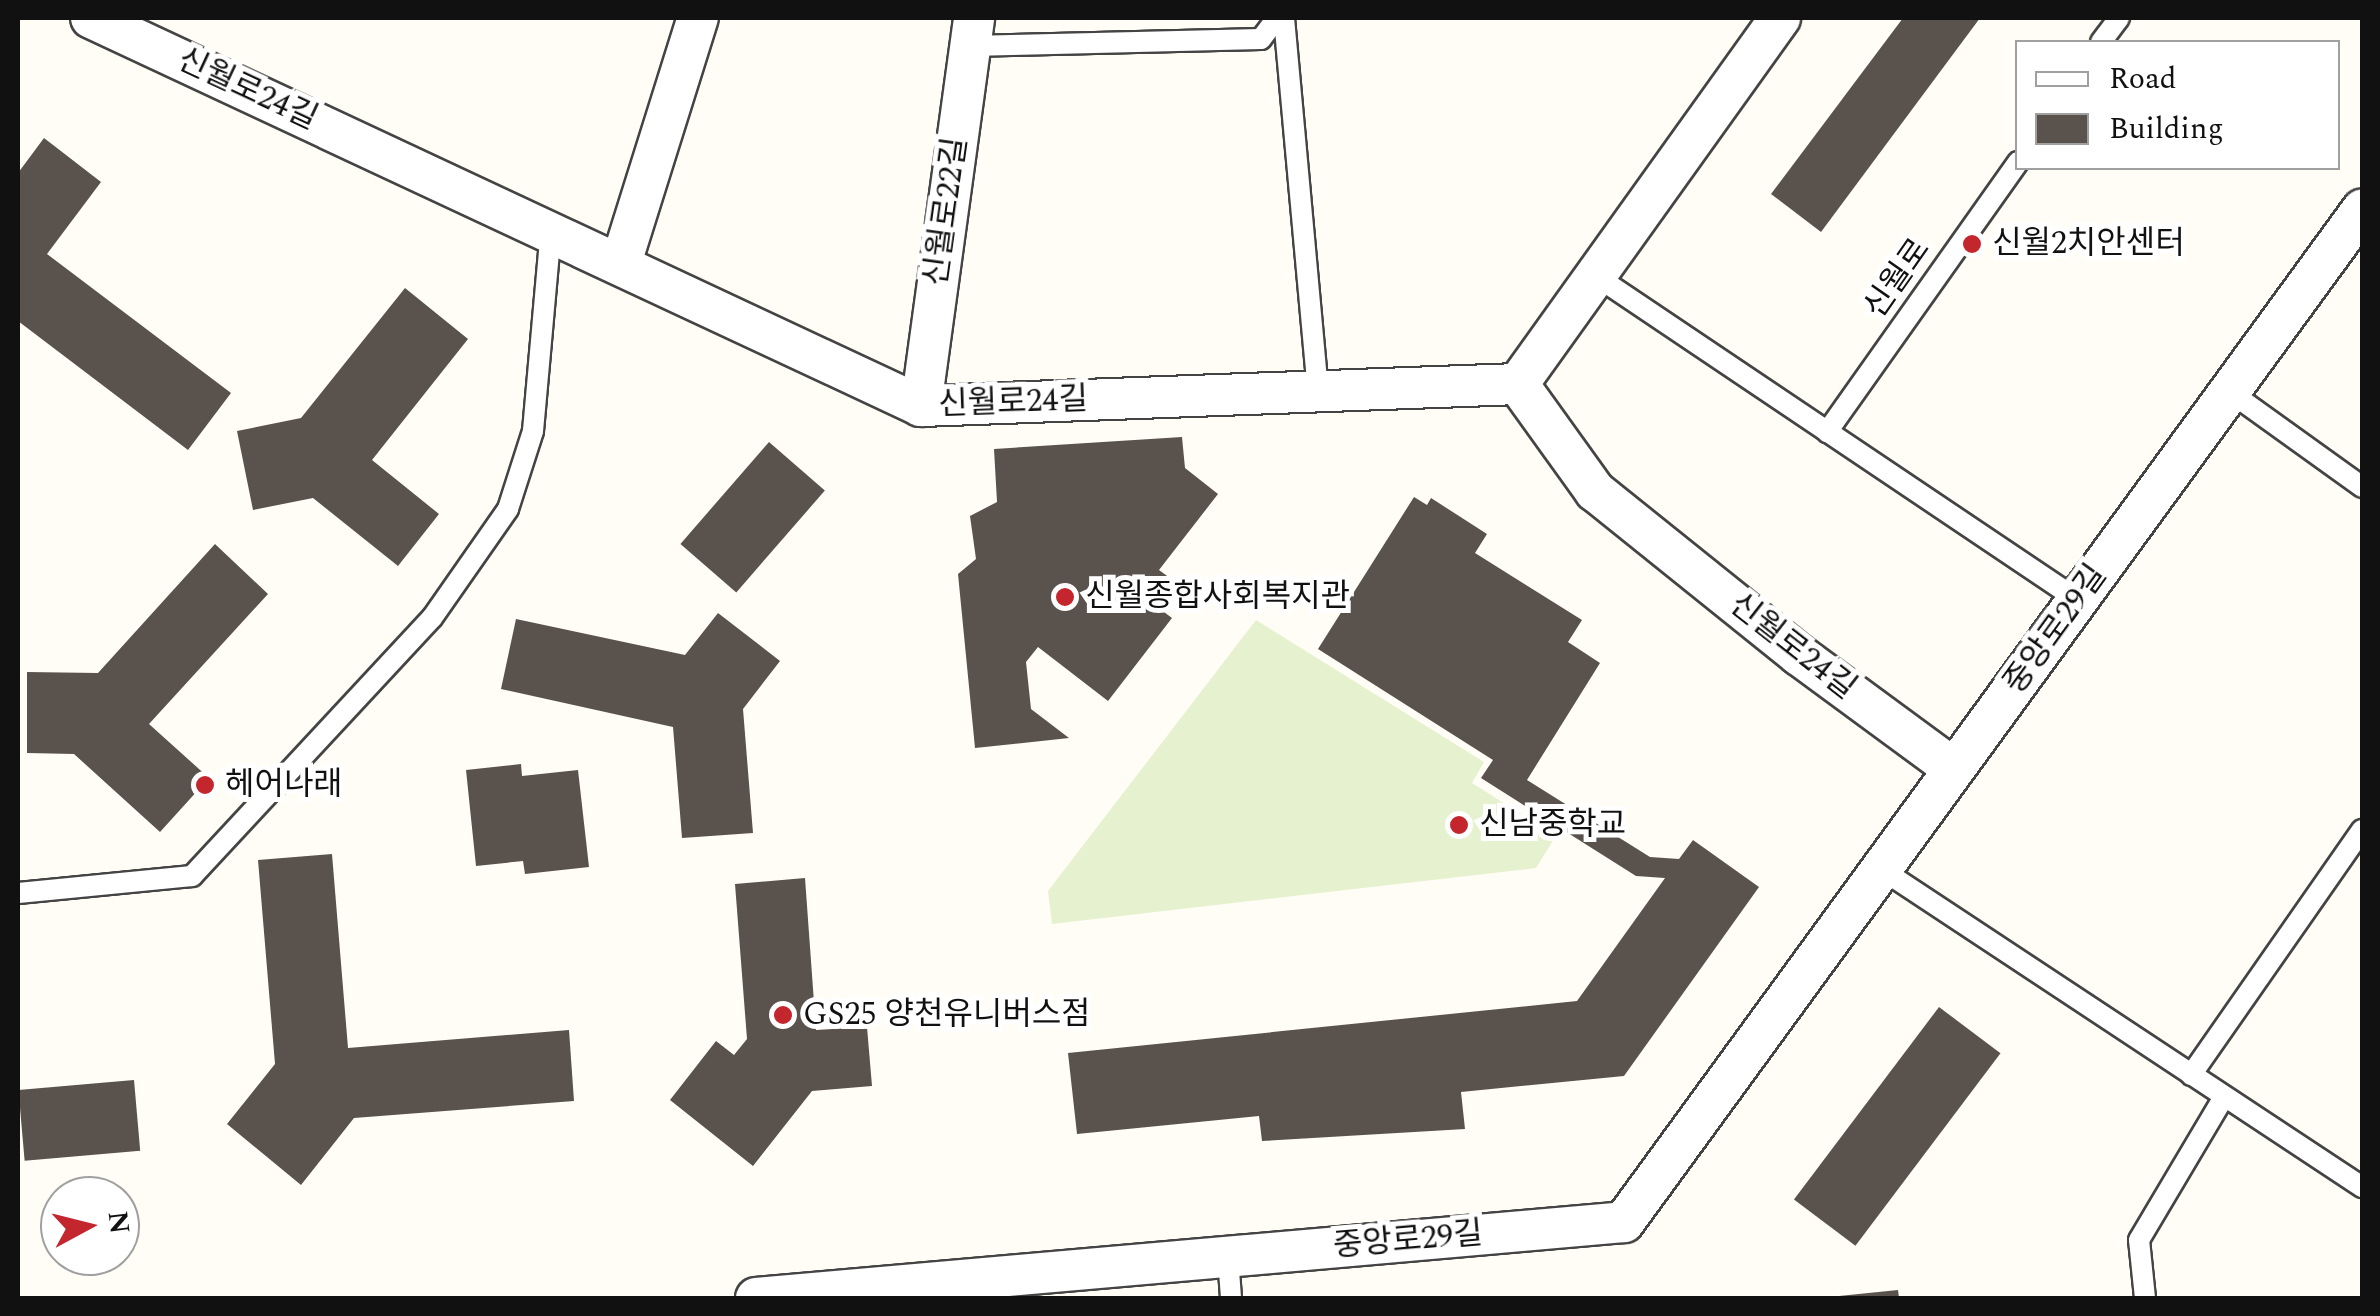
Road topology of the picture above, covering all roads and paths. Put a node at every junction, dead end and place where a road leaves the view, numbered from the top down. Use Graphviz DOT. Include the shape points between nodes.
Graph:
graph roads {
  1 [pos="91,18"];
  2 [pos="698,18"];
  3 [pos="1280,18"];
  4 [pos="1780,18"];
  5 [pos="2119,18"];
  6 [pos="972,32"];
  7 [pos="2103,40"];
  8 [pos="2015,166"];
  9 [pos="2362,210"];
  10 [pos="551,230"];
  11 [pos="621,263"];
  12 [pos="1596,276"];
  13 [pos="1518,384"];
  14 [pos="1318,392"];
  15 [pos="2230,392"];
  16 [pos="921,406"];
  17 [pos="1827,432"];
  18 [pos="2362,487"];
  19 [pos="2078,600"];
  20 [pos="1954,769"];
  21 [pos="2362,830"];
  22 [pos="1882,869"];
  23 [pos="18,893"];
  24 [pos="2191,1075"];
  25 [pos="2224,1098"];
  26 [pos="2362,1187"];
  27 [pos="1228,1257"];
  28 [pos="756,1298"];
  29 [pos="1231,1298"];
  30 [pos="2145,1298"];
  1 -- 10 [label="street, 신월로24길"];
  2 -- 11 [label="street"];
  3 -- 6 [label="lane" via="1261,40"];
  3 -- 14 [label="lane"];
  4 -- 12 [label="street"];
  5 -- 7 [label="lane"];
  6 -- 16 [label="street, 신월로22길"];
  8 -- 17 [label="lane, 신월로"];
  9 -- 15 [label="street, 중앙로29길"];
  10 -- 11 [label="street, 신월로24길"];
  10 -- 23 [label="lane" via="533,431 508,508 432,618 192,876"];
  11 -- 16 [label="street, 신월로24길"];
  12 -- 13 [label="street"];
  12 -- 17 [label="lane"];
  13 -- 14 [label="street, 신월로24길"];
  13 -- 20 [label="street, 신월로24길" via="1596,490 1799,655"];
  14 -- 16 [label="street, 신월로24길"];
  15 -- 18 [label="lane"];
  15 -- 19 [label="street, 중앙로29길"];
  17 -- 19 [label="lane"];
  19 -- 20 [label="street, 중앙로29길"];
  20 -- 22 [label="street, 중앙로29길"];
  21 -- 24 [label="lane"];
  22 -- 24 [label="lane"];
  22 -- 27 [label="street, 중앙로29길" via="1624,1222"];
  24 -- 25 [label="lane"];
  25 -- 26 [label="lane"];
  25 -- 30 [label="lane" via="2139,1240"];
  27 -- 28 [label="street, 중앙로29길"];
  27 -- 29 [label="lane"];
}
